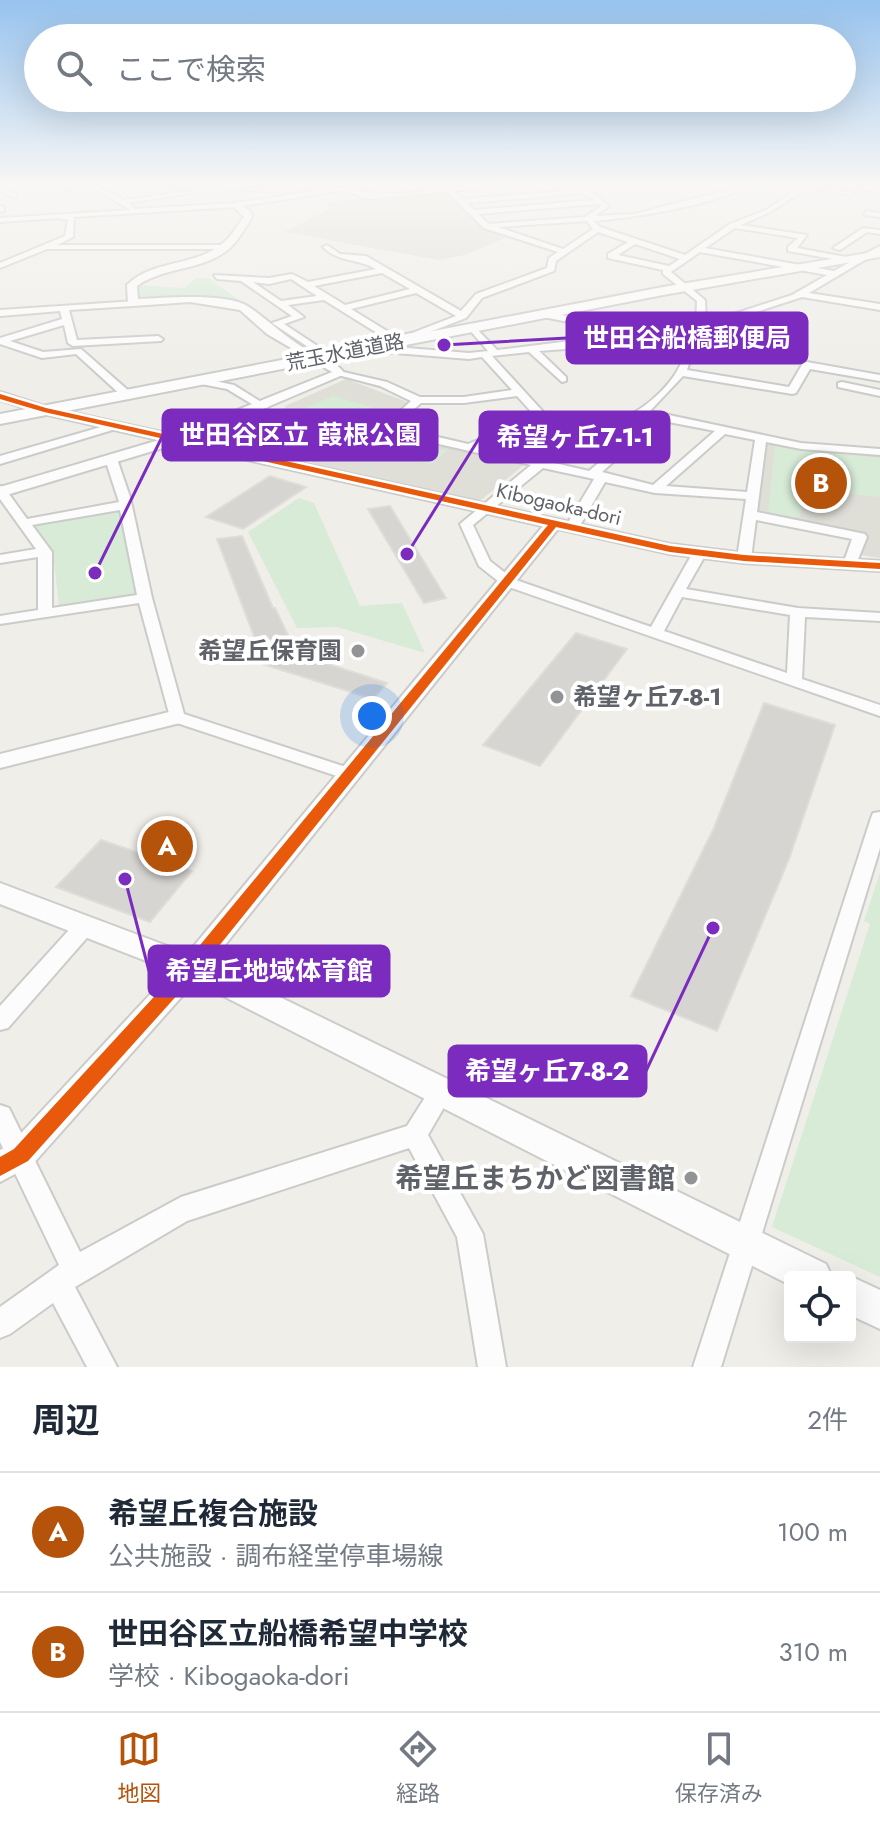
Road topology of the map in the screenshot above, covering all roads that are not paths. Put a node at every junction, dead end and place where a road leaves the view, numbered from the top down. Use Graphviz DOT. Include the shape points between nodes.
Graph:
graph roads {
  1 [pos="44,249"];
  2 [pos="222,249"];
  3 [pos="329,249"];
  4 [pos="555,249"];
  5 [pos="569,249"];
  6 [pos="622,249"];
  7 [pos="655,249"];
  8 [pos="698,249"];
  9 [pos="791,249"];
  10 [pos="564,252"];
  11 [pos="872,252"];
  12 [pos="685,258"];
  13 [pos="848,260"];
  14 [pos="0,263"];
  15 [pos="800,267"];
  16 [pos="670,269"];
  17 [pos="383,270"];
  18 [pos="835,274"];
  19 [pos="217,277"];
  20 [pos="243,279"];
  21 [pos="307,285"];
  22 [pos="686,287"];
  23 [pos="416,290"];
  24 [pos="802,294"];
  25 [pos="325,297"];
  26 [pos="133,303"];
  27 [pos="280,304"];
  28 [pos="880,307"];
  29 [pos="64,308"];
  30 [pos="343,308"];
  31 [pos="0,313"];
  32 [pos="541,314"];
  33 [pos="463,316"];
  34 [pos="66,321"];
  35 [pos="701,327"];
  36 [pos="473,328"];
  37 [pos="418,336"];
  38 [pos="158,339"];
  39 [pos="396,340"];
  40 [pos="0,341"];
  41 [pos="581,343"];
  42 [pos="690,343"];
  43 [pos="371,348"];
  44 [pos="531,348"];
  45 [pos="490,354"];
  46 [pos="784,355"];
  47 [pos="316,358"];
  48 [pos="748,358"];
  49 [pos="680,372"];
  50 [pos="339,374"];
  51 [pos="880,378"];
  52 [pos="562,379"];
  53 [pos="200,381"];
  54 [pos="842,385"];
  55 [pos="521,392"];
  56 [pos="880,393"];
  57 [pos="126,394"];
  58 [pos="0,396"];
  59 [pos="418,400"];
  60 [pos="264,407"];
  61 [pos="44,410"];
  62 [pos="642,413"];
  63 [pos="543,418"];
  64 [pos="0,419"];
  65 [pos="115,426"];
  66 [pos="724,429"];
  67 [pos="584,435"];
  68 [pos="761,438"];
  69 [pos="177,439"];
  70 [pos="469,448"];
  71 [pos="880,452"];
  72 [pos="111,459"];
  73 [pos="0,460"];
  74 [pos="540,464"];
  75 [pos="597,475"];
  76 [pos="655,489"];
  77 [pos="0,492"];
  78 [pos="751,496"];
  79 [pos="125,505"];
  80 [pos="484,508"];
  81 [pos="751,515"];
  82 [pos="24,523"];
  83 [pos="564,524"];
  84 [pos="45,552"];
  85 [pos="699,554"];
  86 [pos="744,558"];
  87 [pos="0,559"];
  88 [pos="850,564"];
  89 [pos="880,566"];
  90 [pos="508,582"];
  91 [pos="677,592"];
  92 [pos="145,598"];
  93 [pos="45,612"];
  94 [pos="798,612"];
  95 [pos="880,617"];
  96 [pos="0,620"];
  97 [pos="655,633"];
  98 [pos="794,681"];
  99 [pos="880,711"];
  100 [pos="177,717"];
  101 [pos="0,761"];
  102 [pos="349,774"];
  103 [pos="879,828"];
  104 [pos="0,893"];
  105 [pos="85,926"];
  106 [pos="192,967"];
  107 [pos="0,1021"];
  108 [pos="442,1090"];
  109 [pos="0,1116"];
  110 [pos="415,1135"];
  111 [pos="11,1161"];
  112 [pos="746,1244"];
  113 [pos="801,1271"];
  114 [pos="67,1277"];
  115 [pos="856,1298"];
  116 [pos="880,1310"];
  117 [pos="0,1324"];
  118 [pos="103,1367"];
  119 [pos="492,1367"];
  120 [pos="707,1367"];
  1 -- 14 [label="street"];
  2 -- 26 [label="street" via="139,279 132,285"];
  3 -- 17 [label="street"];
  4 -- 10 [label="street"];
  5 -- 10 [label="street"];
  6 -- 16 [label="street" via="611,256"];
  7 -- 12 [label="street"];
  8 -- 12 [label="street"];
  8 -- 15 [label="street"];
  9 -- 13 [label="street"];
  10 -- 33 [label="street" via="552,260 551,269 479,296"];
  11 -- 13 [label="main road, 荒玉水道道路"];
  11 -- 18 [label="street"];
  12 -- 16 [label="street"];
  13 -- 15 [label="main road, 荒玉水道道路"];
  15 -- 18 [label="street"];
  15 -- 22 [label="main road, 荒玉水道道路"];
  16 -- 22 [label="street" via="666,272"];
  17 -- 21 [label="street"];
  17 -- 23 [label="street"];
  18 -- 24 [label="street"];
  19 -- 20 [label="street"];
  20 -- 21 [label="street" via="292,276"];
  20 -- 27 [label="street"];
  21 -- 25 [label="street"];
  22 -- 32 [label="main road, 荒玉水道道路"];
  22 -- 35 [label="street" via="702,303"];
  23 -- 30 [label="street"];
  23 -- 33 [label="street"];
  24 -- 28 [label="street"];
  24 -- 35 [label="street"];
  25 -- 27 [label="street"];
  25 -- 30 [label="street"];
  26 -- 29 [label="street"];
  26 -- 47 [label="street" via="228,302"];
  27 -- 47 [label="street" via="299,317 277,323 323,353"];
  29 -- 31 [label="street"];
  29 -- 34 [label="street"];
  30 -- 39 [label="street"];
  32 -- 36 [label="main road, 荒玉水道道路"];
  32 -- 41 [label="street" via="595,324"];
  33 -- 37 [label="street"];
  34 -- 38 [label="street" via="73,343"];
  34 -- 40 [label="street"];
  35 -- 42 [label="street"];
  36 -- 37 [label="main road, 荒玉水道道路"];
  36 -- 45 [label="street"];
  37 -- 39 [label="main road, 荒玉水道道路"];
  39 -- 43 [label="main road, 荒玉水道道路"];
  40 -- 57 [label="street" via="42,355 78,351"];
  41 -- 42 [label="street"];
  41 -- 44 [label="street"];
  42 -- 46 [label="street"];
  42 -- 48 [label="street"];
  42 -- 49 [label="street" via="688,365"];
  43 -- 45 [label="street"];
  43 -- 47 [label="main road, 荒玉水道道路"];
  44 -- 45 [label="street"];
  44 -- 52 [label="street"];
  45 -- 55 [label="street"];
  47 -- 50 [label="street"];
  47 -- 53 [label="main road, 荒玉水道道路"];
  49 -- 51 [label="street" via="792,391 807,365"];
  49 -- 62 [label="street"];
  50 -- 59 [label="street" via="383,384"];
  50 -- 60 [label="street"];
  53 -- 57 [label="main road, 荒玉水道道路"];
  53 -- 60 [label="street" via="230,387"];
  54 -- 56 [label="street"];
  55 -- 59 [label="street"];
  55 -- 63 [label="street"];
  57 -- 61 [label="main road, 荒玉水道道路"];
  58 -- 61 [label="street, Kibogaoka-dori"];
  59 -- 70 [label="street" via="402,414 407,432"];
  60 -- 69 [label="street"];
  61 -- 64 [label="main road, 荒玉水道道路"];
  61 -- 65 [label="street, Kibogaoka-dori"];
  62 -- 66 [label="street"];
  62 -- 67 [label="street"];
  63 -- 67 [label="street"];
  63 -- 70 [label="street"];
  65 -- 69 [label="street, Kibogaoka-dori"];
  65 -- 73 [label="street"];
  66 -- 68 [label="street"];
  66 -- 76 [label="street"];
  67 -- 74 [label="street"];
  67 -- 75 [label="street" via="624,447"];
  68 -- 71 [label="street"];
  68 -- 78 [label="street"];
  69 -- 72 [label="street"];
  69 -- 80 [label="street, Kibogaoka-dori"];
  70 -- 74 [label="street"];
  72 -- 77 [label="street"];
  72 -- 79 [label="street"];
  74 -- 75 [label="street"];
  74 -- 80 [label="street"];
  75 -- 76 [label="street"];
  75 -- 83 [label="street"];
  76 -- 78 [label="street"];
  77 -- 82 [label="street"];
  78 -- 81 [label="street"];
  79 -- 82 [label="street"];
  79 -- 92 [label="street"];
  80 -- 83 [label="street, Kibogaoka-dori"];
  80 -- 90 [label="street" via="466,524 484,563"];
  81 -- 86 [label="street"];
  81 -- 88 [label="street" via="860,537"];
  82 -- 84 [label="street"];
  83 -- 85 [label="street, Kibogaoka-dori"];
  83 -- 90 [label="street"];
  84 -- 87 [label="street"];
  84 -- 93 [label="street"];
  85 -- 86 [label="street, Kibogaoka-dori"];
  85 -- 91 [label="street"];
  86 -- 88 [label="street, Kibogaoka-dori"];
  88 -- 89 [label="street, Kibogaoka-dori"];
  90 -- 97 [label="street"];
  90 -- 102 [label="street"];
  91 -- 94 [label="street"];
  91 -- 97 [label="street"];
  92 -- 93 [label="street"];
  92 -- 100 [label="street"];
  93 -- 96 [label="street"];
  94 -- 95 [label="street"];
  94 -- 98 [label="street"];
  97 -- 98 [label="street"];
  98 -- 99 [label="street"];
  100 -- 101 [label="street"];
  100 -- 102 [label="street"];
  102 -- 106 [label="street"];
  103 -- 112 [label="street"];
  104 -- 105 [label="main road"];
  105 -- 106 [label="main road"];
  105 -- 107 [label="street"];
  106 -- 108 [label="main road"];
  106 -- 111 [label="street"];
  108 -- 110 [label="street"];
  108 -- 112 [label="main road"];
  109 -- 111 [label="street"];
  110 -- 114 [label="street" via="181,1210"];
  110 -- 119 [label="street" via="470,1234"];
  111 -- 114 [label="street"];
  112 -- 113 [label="main road"];
  112 -- 120 [label="street"];
  114 -- 117 [label="street"];
  114 -- 118 [label="street"];
  115 -- 116 [label="main road"];
}
